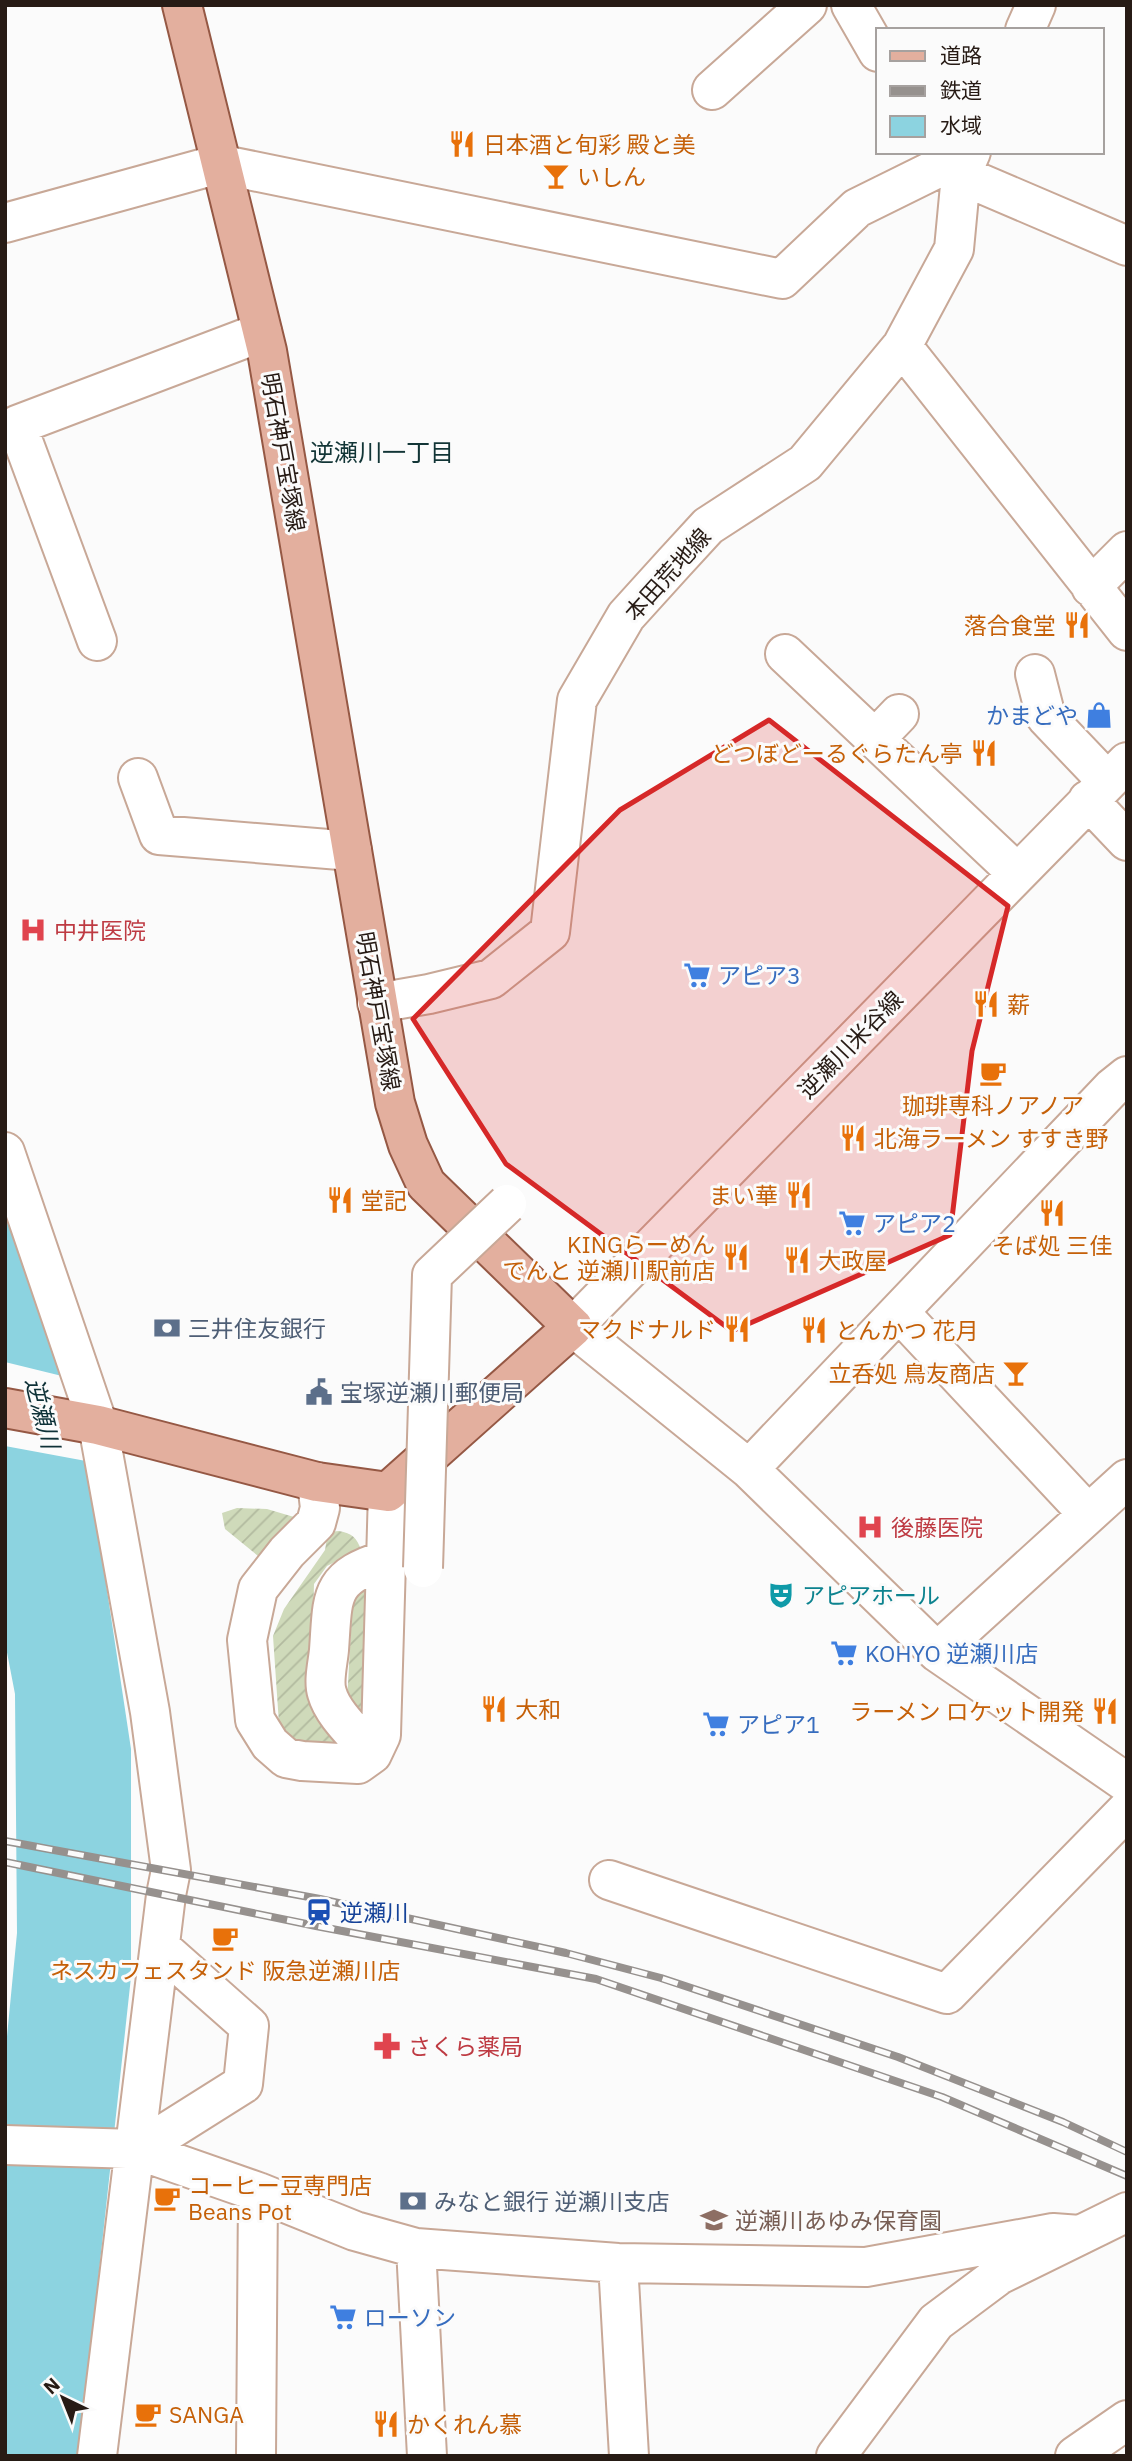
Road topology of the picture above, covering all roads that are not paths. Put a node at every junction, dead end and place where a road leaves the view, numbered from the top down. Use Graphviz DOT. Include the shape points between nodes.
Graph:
graph roads {
  1 [pos="181,5"];
  2 [pos="807,5"];
  3 [pos="851,5"];
  4 [pos="1036,5"];
  5 [pos="1027,28"];
  6 [pos="876,49"];
  7 [pos="712,90"];
  8 [pos="953,161"];
  9 [pos="219,164"];
  10 [pos="5,222"];
  11 [pos="1127,246"];
  12 [pos="262,332"];
  13 [pos="902,346"];
  14 [pos="1127,551"];
  15 [pos="1091,587"];
  16 [pos="1127,631"];
  17 [pos="97,641"];
  18 [pos="785,654"];
  19 [pos="1035,674"];
  20 [pos="138,778"];
  21 [pos="1107,781"];
  22 [pos="1127,841"];
  23 [pos="352,851"];
  24 [pos="1017,873"];
  25 [pos="377,1003"];
  26 [pos="1127,1076"];
  27 [pos="5,1152"];
  28 [pos="507,1204"];
  29 [pos="899,1312"];
  30 [pos="573,1327"];
  31 [pos="5,1408"];
  32 [pos="86,1424"];
  33 [pos="749,1469"];
  34 [pos="1127,1479"];
  35 [pos="317,1482"];
  36 [pos="388,1492"];
  37 [pos="1088,1514"];
  38 [pos="385,1560"];
  39 [pos="423,1568"];
  40 [pos="937,1652"];
  41 [pos="372,1754"];
  42 [pos="1127,1783"];
  43 [pos="1127,1810"];
  44 [pos="610,1880"];
  45 [pos="160,1948"];
  46 [pos="5,2145"];
  47 [pos="123,2149"];
  48 [pos="258,2192"];
  49 [pos="1127,2212"];
  50 [pos="1080,2235"];
  51 [pos="416,2248"];
  52 [pos="618,2263"];
  53 [pos="1127,2420"];
  54 [pos="97,2456"];
  55 [pos="256,2456"];
  56 [pos="427,2456"];
  57 [pos="629,2456"];
  58 [pos="836,2456"];
  59 [pos="1075,2456"];
  1 -- 9 [label="main road, 明石神戸宝塚線"];
  2 -- 7 [label="street"];
  3 -- 6 [label="street"];
  4 -- 5 [label="street"];
  8 -- 9 [label="street" via="857,208 782,279"];
  8 -- 11 [label="street"];
  8 -- 13 [label="street, 本田荒地線" via="954,249"];
  9 -- 10 [label="street"];
  9 -- 12 [label="main road, 明石神戸宝塚線"];
  12 -- 17 [label="street" via="17,425"];
  12 -- 23 [label="main road, 明石神戸宝塚線"];
  13 -- 15 [label="street"];
  13 -- 25 [label="street, 本田荒地線" via="805,463 708,526 626,616 577,700 551,932 491,979"];
  14 -- 15 [label="street"];
  15 -- 16 [label="street"];
  18 -- 24 [label="street" via="887,726"];
  19 -- 21 [label="street" via="1046,718"];
  20 -- 23 [label="street" via="159,835"];
  21 -- 22 [label="street"];
  21 -- 24 [label="street, 逆瀬川米谷線"];
  23 -- 25 [label="main road, 明石神戸宝塚線"];
  24 -- 30 [label="street, 逆瀬川米谷線"];
  25 -- 30 [label="main road, 明石神戸宝塚線" via="395,1103 426,1184"];
  26 -- 29 [label="street"];
  27 -- 32 [label="street"];
  28 -- 39 [label="street, bridge" via="432,1275"];
  29 -- 33 [label="street"];
  29 -- 37 [label="street"];
  30 -- 33 [label="street"];
  30 -- 36 [label="main road"];
  31 -- 32 [label="main road"];
  32 -- 35 [label="main road"];
  32 -- 45 [label="street" via="150,1712 171,1870"];
  33 -- 40 [label="street"];
  34 -- 37 [label="street"];
  35 -- 36 [label="main road"];
  35 -- 41 [label="street" via="320,1507 316,1523 258,1589 247,1640 255,1720 270,1744 286,1758 343,1765 358,1764"];
  36 -- 38 [label="street"];
  37 -- 40 [label="street"];
  38 -- 41 [label="street" via="381,1735"];
  38 -- 41 [label="street" via="362,1567 343,1580 333,1597 326,1692"];
  40 -- 42 [label="street"];
  43 -- 44 [label="street" via="947,1994"];
  45 -- 47 [label="street"];
  45 -- 47 [label="street" via="249,2026 243,2084"];
  46 -- 47 [label="street"];
  47 -- 48 [label="street"];
  47 -- 54 [label="street"];
  48 -- 51 [label="street" via="355,2231"];
  48 -- 55 [label="street"];
  49 -- 50 [label="street"];
  50 -- 52 [label="street" via="1052,2233 866,2267"];
  50 -- 58 [label="street" via="999,2275 936,2322"];
  51 -- 52 [label="street"];
  51 -- 56 [label="street"];
  52 -- 57 [label="street"];
  53 -- 59 [label="street"];
}
